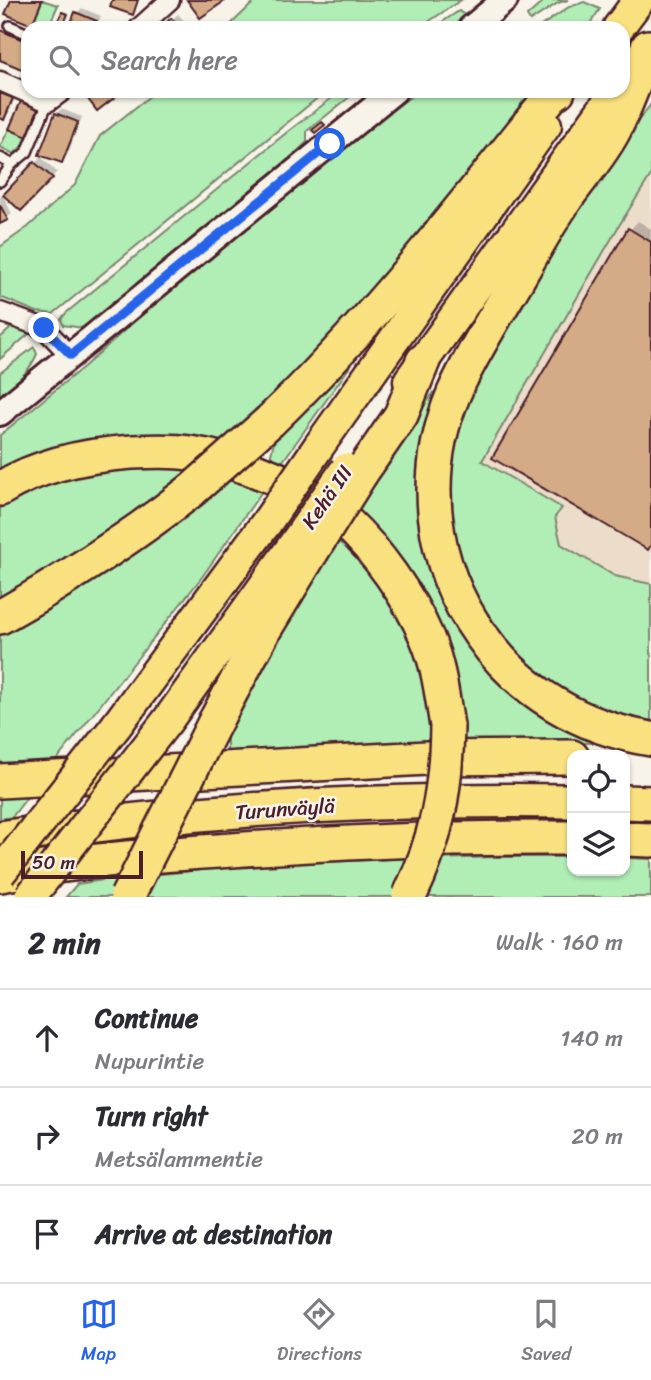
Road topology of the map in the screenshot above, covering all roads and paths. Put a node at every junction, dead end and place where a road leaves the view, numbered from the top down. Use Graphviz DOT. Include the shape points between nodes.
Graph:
graph roads {
  1 [pos="505,0"];
  2 [pos="639,0"];
  3 [pos="165,2"];
  4 [pos="146,21"];
  5 [pos="480,21"];
  6 [pos="623,21"];
  7 [pos="10,26"];
  8 [pos="21,31"];
  9 [pos="650,45"];
  10 [pos="630,72"];
  11 [pos="0,81"];
  12 [pos="21,87"];
  13 [pos="630,91"];
  14 [pos="55,98"];
  15 [pos="385,98"];
  16 [pos="550,98"];
  17 [pos="566,98"];
  18 [pos="611,98"];
  19 [pos="627,98"];
  20 [pos="0,158"];
  21 [pos="12,164"];
  22 [pos="0,180"];
  23 [pos="0,312"];
  24 [pos="71,355"];
  25 [pos="423,361"];
  26 [pos="0,413"];
  27 [pos="0,489"];
  28 [pos="304,545"];
  29 [pos="0,617"];
  30 [pos="651,739"];
  31 [pos="567,757"];
  32 [pos="630,758"];
  33 [pos="651,758"];
  34 [pos="0,781"];
  35 [pos="567,801"];
  36 [pos="630,802"];
  37 [pos="651,803"];
  38 [pos="0,838"];
  39 [pos="567,838"];
  40 [pos="630,839"];
  41 [pos="651,840"];
  42 [pos="0,874"];
  43 [pos="30,897"];
  44 [pos="127,897"];
  45 [pos="409,897"];
  1 -- 5 [label="main road"];
  2 -- 6 [label="highway"];
  3 -- 4 [label="street"];
  7 -- 8 [label="lane"];
  9 -- 10 [label="highway"];
  9 -- 13 [label="highway"];
  11 -- 12 [label="street"];
  14 -- 21 [label="lane" via="27,152"];
  15 -- 24 [label="main road"];
  16 -- 29 [label="highway, bridge" via="365,323 270,421 159,516"];
  17 -- 42 [label="highway, Kehä III, bridge" via="267,522"];
  18 -- 25 [label="highway"];
  19 -- 30 [label="highway" via="613,131 563,202 454,393 435,466 434,513 452,587 475,628 504,664 566,711 613,732"];
  20 -- 21 [label="lane"];
  21 -- 22 [label="lane"];
  23 -- 24 [label="street" via="44,328"];
  24 -- 26 [label="main road"];
  25 -- 28 [label="highway, bridge" via="401,415 355,469"];
  27 -- 45 [label="highway, bridge" via="70,461 107,454 189,453 267,476 307,494 343,519 408,602 438,673 447,726 443,798"];
  28 -- 43 [label="highway, Kehä III, bridge"];
  28 -- 44 [label="highway, bridge"];
  31 -- 34 [label="highway" via="427,758"];
  32 -- 33 [label="highway"];
  35 -- 38 [label="highway, Turunväylä" via="280,808"];
  36 -- 37 [label="highway"];
  39 -- 42 [label="highway, Turunväylä" via="356,841 173,854"];
  40 -- 41 [label="highway"];
}
